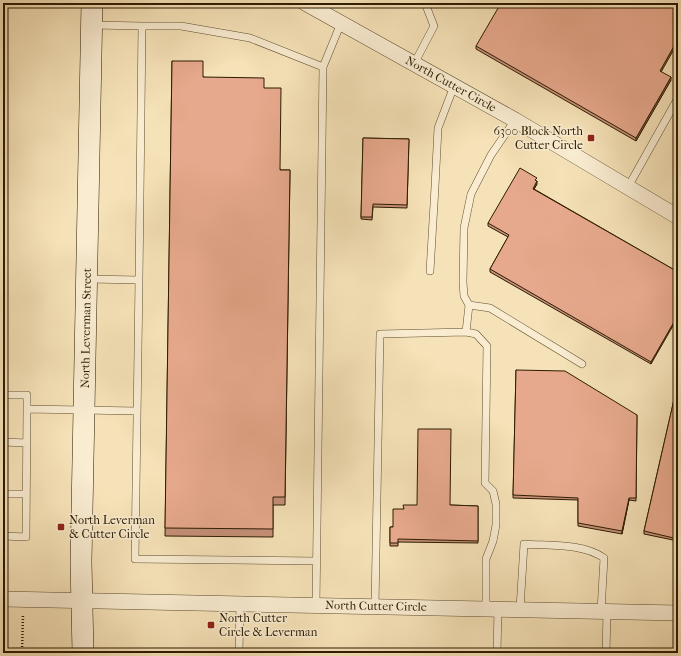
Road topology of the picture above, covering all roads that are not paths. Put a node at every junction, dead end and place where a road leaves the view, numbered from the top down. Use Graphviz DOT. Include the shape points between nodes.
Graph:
graph roads {
  1 [pos="92,3"];
  2 [pos="425,3"];
  3 [pos="314,5"];
  4 [pos="341,23"];
  5 [pos="92,25"];
  6 [pos="142,26"];
  7 [pos="414,64"];
  8 [pos="323,67"];
  9 [pos="454,86"];
  10 [pos="678,98"];
  11 [pos="515,120"];
  12 [pos="628,188"];
  13 [pos="676,213"];
  14 [pos="430,271"];
  15 [pos="86,279"];
  16 [pos="139,280"];
  17 [pos="469,305"];
  18 [pos="466,332"];
  19 [pos="582,364"];
  20 [pos="3,395"];
  21 [pos="27,409"];
  22 [pos="84,410"];
  23 [pos="137,411"];
  24 [pos="3,442"];
  25 [pos="27,442"];
  26 [pos="3,494"];
  27 [pos="26,494"];
  28 [pos="3,536"];
  29 [pos="316,560"];
  30 [pos="3,599"];
  31 [pos="81,600"];
  32 [pos="240,604"];
  33 [pos="316,605"];
  34 [pos="375,606"];
  35 [pos="492,609"];
  36 [pos="520,609"];
  37 [pos="604,611"];
  38 [pos="678,613"];
  39 [pos="83,653"];
  40 [pos="239,653"];
  41 [pos="497,653"];
  42 [pos="606,653"];
  1 -- 5 [label="street, North Leverman Street"];
  2 -- 7 [label="lane" via="434,26"];
  3 -- 4 [label="street, North Cutter Circle"];
  4 -- 7 [label="street, North Cutter Circle"];
  4 -- 8 [label="lane"];
  5 -- 6 [label="lane"];
  5 -- 15 [label="street, North Leverman Street"];
  6 -- 8 [label="lane" via="181,26 250,38"];
  6 -- 16 [label="lane"];
  7 -- 9 [label="street, North Cutter Circle"];
  8 -- 29 [label="lane"];
  9 -- 11 [label="street, North Cutter Circle"];
  9 -- 14 [label="lane" via="438,128"];
  10 -- 12 [label="lane"];
  11 -- 12 [label="street, North Cutter Circle"];
  11 -- 17 [label="lane" via="491,155 471,194 464,228 463,282 464,296"];
  12 -- 13 [label="street, North Cutter Circle"];
  15 -- 16 [label="lane"];
  15 -- 22 [label="street, North Leverman Street"];
  16 -- 23 [label="lane"];
  17 -- 18 [label="lane"];
  17 -- 19 [label="lane" via="490,308"];
  18 -- 34 [label="lane" via="380,334"];
  18 -- 35 [label="lane" via="476,334 487,346 485,482 493,492 496,504 496,525 486,559"];
  20 -- 21 [label="lane" via="27,396"];
  21 -- 22 [label="lane"];
  21 -- 25 [label="lane"];
  22 -- 23 [label="lane"];
  22 -- 31 [label="street, North Leverman Street"];
  23 -- 29 [label="lane" via="135,559"];
  24 -- 25 [label="lane"];
  25 -- 27 [label="lane"];
  26 -- 27 [label="lane"];
  27 -- 28 [label="lane" via="26,537"];
  29 -- 33 [label="lane"];
  30 -- 31 [label="street, North Cutter Circle"];
  31 -- 32 [label="street, North Cutter Circle"];
  31 -- 39 [label="street, North Leverman Street"];
  32 -- 33 [label="street, North Cutter Circle"];
  32 -- 40 [label="lane"];
  33 -- 34 [label="street, North Cutter Circle"];
  34 -- 35 [label="street, North Cutter Circle"];
  35 -- 36 [label="street, North Cutter Circle"];
  35 -- 41 [label="lane"];
  36 -- 37 [label="street, North Cutter Circle"];
  36 -- 37 [label="lane" via="524,544 565,546 595,552 604,558"];
  37 -- 38 [label="street, North Cutter Circle"];
  37 -- 42 [label="lane"];
}
